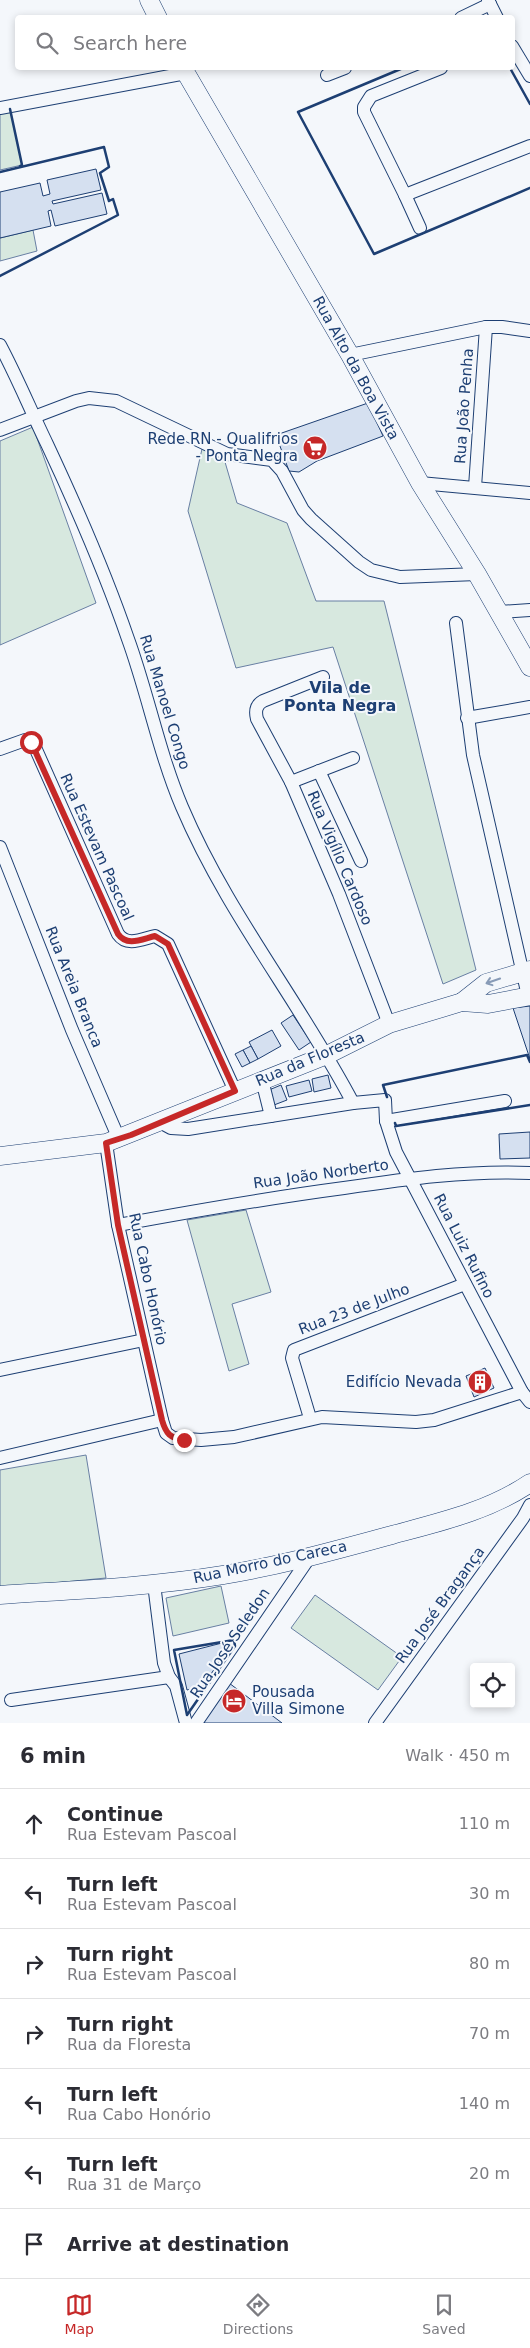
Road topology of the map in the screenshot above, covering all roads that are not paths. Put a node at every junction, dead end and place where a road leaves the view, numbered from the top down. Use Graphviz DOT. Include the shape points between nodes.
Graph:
graph roads {
  1 [pos="149,0"];
  2 [pos="489,2"];
  3 [pos="156,15"];
  4 [pos="465,15"];
  5 [pos="496,15"];
  6 [pos="515,51"];
  7 [pos="185,70"];
  8 [pos="339,70"];
  9 [pos="436,70"];
  10 [pos="327,75"];
  11 [pos="530,76"];
  12 [pos="0,108"];
  13 [pos="530,146"];
  14 [pos="406,195"];
  15 [pos="420,228"];
  16 [pos="486,327"];
  17 [pos="530,331"];
  18 [pos="0,345"];
  19 [pos="350,355"];
  20 [pos="35,418"];
  21 [pos="0,430"];
  22 [pos="420,483"];
  23 [pos="476,487"];
  24 [pos="530,493"];
  25 [pos="478,574"];
  26 [pos="530,610"];
  27 [pos="499,612"];
  28 [pos="456,623"];
  29 [pos="530,667"];
  30 [pos="323,677"];
  31 [pos="530,706"];
  32 [pos="467,718"];
  33 [pos="0,749"];
  34 [pos="354,758"];
  35 [pos="319,771"];
  36 [pos="291,782"];
  37 [pos="0,847"];
  38 [pos="361,861"];
  39 [pos="527,971"];
  40 [pos="529,996"];
  41 [pos="462,1002"];
  42 [pos="389,1024"];
  43 [pos="327,1055"];
  44 [pos="262,1080"];
  45 [pos="235,1091"];
  46 [pos="505,1101"];
  47 [pos="353,1103"];
  48 [pos="271,1116"];
  49 [pos="386,1121"];
  50 [pos="160,1122"];
  51 [pos="112,1141"];
  52 [pos="0,1156"];
  53 [pos="530,1173"];
  54 [pos="410,1178"];
  55 [pos="118,1225"];
  56 [pos="465,1284"];
  57 [pos="144,1340"];
  58 [pos="0,1370"];
  59 [pos="526,1397"];
  60 [pos="310,1418"];
  61 [pos="162,1420"];
  62 [pos="0,1458"];
  63 [pos="530,1483"];
  64 [pos="530,1505"];
  65 [pos="309,1558"];
  66 [pos="154,1584"];
  67 [pos="0,1595"];
  68 [pos="169,1677"];
  69 [pos="11,1700"];
  70 [pos="186,1723"];
  71 [pos="196,1723"];
  72 [pos="375,1723"];
  1 -- 3 [label="street"];
  2 -- 4 [label="street"];
  2 -- 5 [label="street"];
  6 -- 11 [label="street"];
  7 -- 12 [label="street"];
  7 -- 19 [label="street, Rua Alto da Boa Vista"];
  8 -- 10 [label="street"];
  9 -- 14 [label="street" via="371,96 364,107"];
  13 -- 14 [label="street"];
  14 -- 15 [label="street"];
  16 -- 17 [label="street"];
  16 -- 19 [label="street"];
  16 -- 23 [label="street, Rua João Penha"];
  18 -- 20 [label="street, Rua Manoel Congo"];
  19 -- 22 [label="street, Rua Alto da Boa Vista"];
  20 -- 21 [label="street"];
  20 -- 25 [label="street" via="89,398 116,401 227,454 272,460 282,470 311,519 371,570 400,577"];
  20 -- 43 [label="street, Rua Manoel Congo" via="91,538 129,640 167,764 199,846 256,947"];
  22 -- 23 [label="street"];
  22 -- 25 [label="street, Rua Alto da Boa Vista"];
  23 -- 24 [label="street"];
  25 -- 27 [label="street, Rua Alto da Boa Vista"];
  26 -- 27 [label="street"];
  27 -- 29 [label="street, Rua Alto da Boa Vista"];
  28 -- 32 [label="street"];
  30 -- 36 [label="street, Rua Vigílio Cardoso" via="263,701 257,707 257,719"];
  31 -- 32 [label="street"];
  32 -- 39 [label="street" via="483,805"];
  33 -- 45 [label="street, Rua Estevam Pascoal" via="28,740 34,745 118,934 125,941 155,936 168,944"];
  34 -- 35 [label="street"];
  35 -- 36 [label="street"];
  35 -- 38 [label="street"];
  36 -- 42 [label="street, Rua Vigílio Cardoso"];
  37 -- 51 [label="street, Rua Areia Branca"];
  39 -- 40 [label="street"];
  39 -- 41 [label="street, Rua da Floresta, one-way" via="486,983"];
  40 -- 41 [label="street, Rua da Floresta" via="488,1004"];
  41 -- 42 [label="street, Rua da Floresta"];
  42 -- 43 [label="street, Rua da Floresta"];
  43 -- 44 [label="street, Rua da Floresta"];
  43 -- 47 [label="street, Rua Manoel Congo"];
  44 -- 45 [label="street, Rua da Floresta"];
  44 -- 48 [label="street"];
  45 -- 50 [label="street, Rua da Floresta"];
  46 -- 49 [label="street"];
  47 -- 48 [label="street"];
  47 -- 49 [label="street, Rua Luiz Rufino" via="385,1100"];
  48 -- 50 [label="street" via="180,1130"];
  49 -- 54 [label="street, Rua Luiz Rufino" via="396,1152"];
  50 -- 51 [label="street, Rua da Floresta"];
  51 -- 52 [label="street, Rua da Floresta"];
  51 -- 55 [label="street, Rua Cabo Honório"];
  53 -- 54 [label="street, Rua João Norberto"];
  54 -- 55 [label="street, Rua João Norberto" via="224,1204"];
  54 -- 56 [label="street, Rua Luiz Rufino"];
  55 -- 57 [label="street, Rua Cabo Honório"];
  56 -- 59 [label="street, Rua Luiz Rufino"];
  56 -- 60 [label="street, Rua 23 de Julho" via="294,1350 292,1358"];
  57 -- 58 [label="street"];
  57 -- 61 [label="street, Rua Cabo Honório"];
  59 -- 60 [label="street" via="416,1422"];
  60 -- 61 [label="street" via="253,1433 201,1440 173,1438 166,1432"];
  61 -- 62 [label="street"];
  63 -- 65 [label="street, Rua Morro do Careca" via="486,1506 451,1519"];
  64 -- 72 [label="street, Rua José Bragança"];
  65 -- 66 [label="street, Rua Morro do Careca" via="224,1575"];
  65 -- 71 [label="street, Rua José Seledon"];
  66 -- 67 [label="street, Rua Morro do Careca"];
  66 -- 68 [label="street" via="161,1648"];
  68 -- 69 [label="street"];
  68 -- 70 [label="street" via="176,1686"];
}
